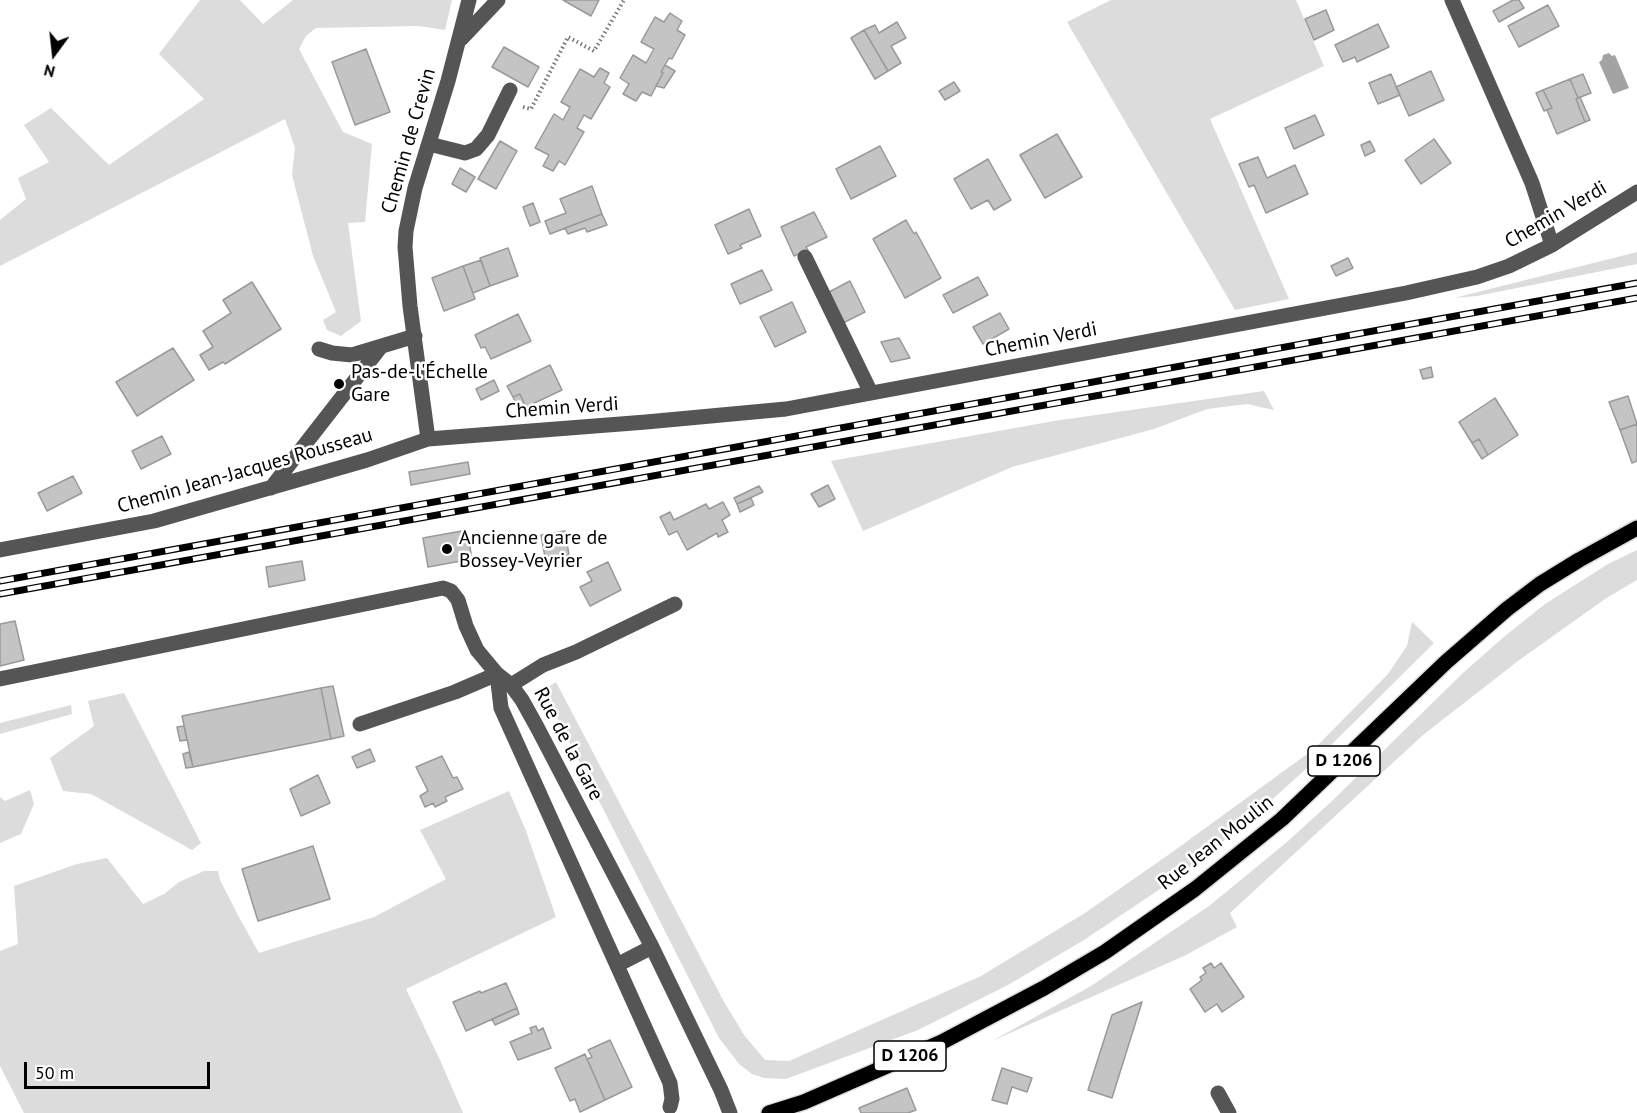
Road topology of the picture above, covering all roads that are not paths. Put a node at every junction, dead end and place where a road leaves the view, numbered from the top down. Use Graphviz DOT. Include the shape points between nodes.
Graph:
graph roads {
  1 [pos="469,0"];
  2 [pos="498,0"];
  3 [pos="1452,0"];
  4 [pos="459,42"];
  5 [pos="508,95"];
  6 [pos="429,144"];
  7 [pos="1637,192"];
  8 [pos="1552,245"];
  9 [pos="805,257"];
  10 [pos="415,336"];
  11 [pos="380,348"];
  12 [pos="319,349"];
  13 [pos="871,393"];
  14 [pos="428,439"];
  15 [pos="271,488"];
  16 [pos="1637,528"];
  17 [pos="0,550"];
  18 [pos="675,604"];
  19 [pos="497,674"];
  20 [pos="0,680"];
  21 [pos="511,685"];
  22 [pos="360,724"];
  23 [pos="652,947"];
  24 [pos="617,965"];
  25 [pos="1218,1093"];
  26 [pos="670,1107"];
  27 [pos="730,1113"];
  28 [pos="770,1113"];
  29 [pos="1229,1113"];
  1 -- 4 [label="street, Chemin de Crevin"];
  2 -- 4 [label="street"];
  3 -- 8 [label="street" via="1532,183"];
  4 -- 6 [label="street, Chemin de Crevin"];
  5 -- 6 [label="street" via="488,135 476,149 465,153"];
  6 -- 10 [label="street, Chemin de Crevin" via="406,231 406,269"];
  7 -- 8 [label="street, Chemin Verdi"];
  8 -- 13 [label="street, Chemin Verdi" via="1477,277 1406,293"];
  9 -- 13 [label="street"];
  10 -- 11 [label="street"];
  10 -- 14 [label="street, Chemin de Crevin"];
  11 -- 12 [label="street" via="352,355"];
  11 -- 15 [label="street"];
  13 -- 14 [label="street, Chemin Verdi" via="774,410"];
  14 -- 15 [label="street, Chemin Jean-Jacques Rousseau"];
  15 -- 17 [label="street, Chemin Jean-Jacques Rousseau" via="154,521"];
  16 -- 28 [label="main road, Rue Jean Moulin / D 1206" via="1540,584 1507,609 1282,819 1195,889 1105,952 942,1042"];
  18 -- 21 [label="street" via="543,665"];
  19 -- 20 [label="street, Rue de la Gare" via="477,650 458,600 443,588"];
  19 -- 21 [label="street, Rue de la Gare"];
  19 -- 22 [label="street"];
  19 -- 24 [label="street" via="501,708"];
  21 -- 23 [label="street, Rue de la Gare"];
  23 -- 24 [label="street"];
  23 -- 27 [label="street, Rue de la Gare"];
  24 -- 26 [label="street" via="670,1083"];
  25 -- 29 [label="street"];
}
